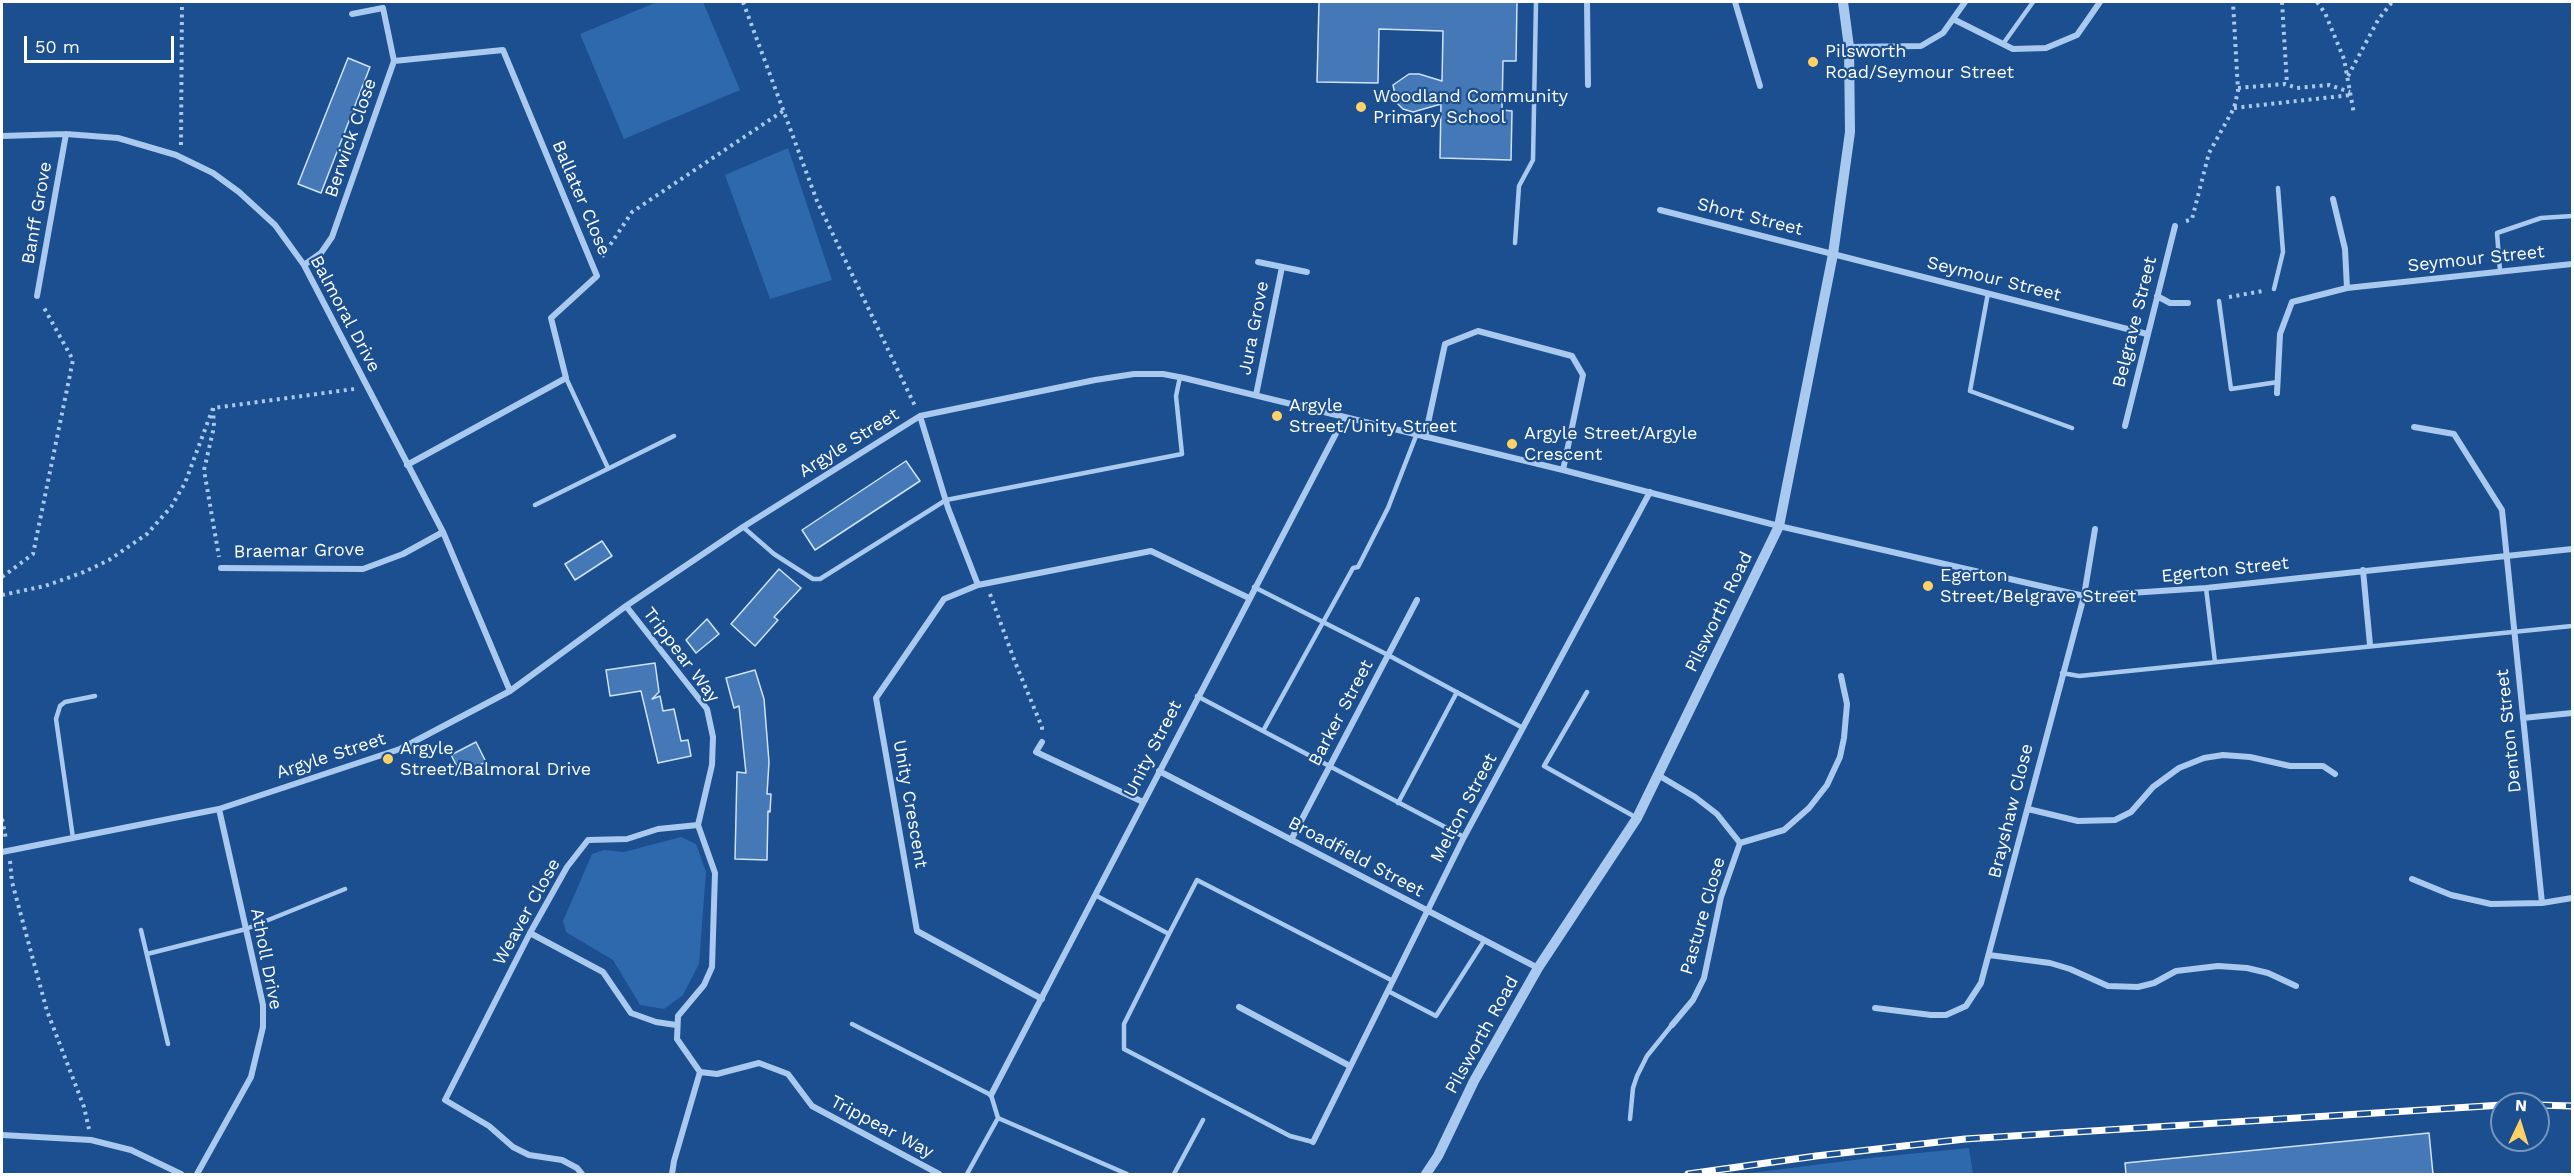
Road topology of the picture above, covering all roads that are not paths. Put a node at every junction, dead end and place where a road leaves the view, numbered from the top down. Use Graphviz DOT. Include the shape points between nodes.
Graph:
graph roads {
  1 [pos="1536,2"];
  2 [pos="1587,2"];
  3 [pos="1736,2"];
  4 [pos="1843,2"];
  5 [pos="1965,2"];
  6 [pos="2033,2"];
  7 [pos="2100,2"];
  8 [pos="352,14"];
  9 [pos="1953,19"];
  10 [pos="2003,44"];
  11 [pos="1850,47"];
  12 [pos="394,61"];
  13 [pos="1588,85"];
  14 [pos="1760,86"];
  15 [pos="66,134"];
  16 [pos="2,136"];
  17 [pos="2278,188"];
  18 [pos="2333,199"];
  19 [pos="1660,210"];
  20 [pos="2572,216"];
  21 [pos="2175,226"];
  22 [pos="1515,243"];
  23 [pos="1833,254"];
  24 [pos="1257,262"];
  25 [pos="2572,264"];
  26 [pos="304,265"];
  27 [pos="1282,267"];
  28 [pos="2500,271"];
  29 [pos="1307,272"];
  30 [pos="2347,288"];
  31 [pos="2274,290"];
  32 [pos="1988,293"];
  33 [pos="37,296"];
  34 [pos="2157,296"];
  35 [pos="2219,301"];
  36 [pos="2188,303"];
  37 [pos="2147,334"];
  38 [pos="1180,377"];
  39 [pos="567,378"];
  40 [pos="2278,381"];
  41 [pos="2277,393"];
  42 [pos="1256,395"];
  43 [pos="920,416"];
  44 [pos="1344,418"];
  45 [pos="2126,426"];
  46 [pos="2414,427"];
  47 [pos="2072,428"];
  48 [pos="674,436"];
  49 [pos="1416,436"];
  50 [pos="1425,437"];
  51 [pos="407,465"];
  52 [pos="608,468"];
  53 [pos="1563,470"];
  54 [pos="1650,492"];
  55 [pos="946,500"];
  56 [pos="535,505"];
  57 [pos="1779,526"];
  58 [pos="743,527"];
  59 [pos="2095,529"];
  60 [pos="442,532"];
  61 [pos="2572,549"];
  62 [pos="2505,556"];
  63 [pos="221,568"];
  64 [pos="2362,570"];
  65 [pos="982,584"];
  66 [pos="1254,588"];
  67 [pos="2206,588"];
  68 [pos="2084,596"];
  69 [pos="1248,598"];
  70 [pos="1418,600"];
  71 [pos="626,606"];
  72 [pos="1322,622"];
  73 [pos="2572,626"];
  74 [pos="2514,632"];
  75 [pos="2370,645"];
  76 [pos="1388,655"];
  77 [pos="2215,662"];
  78 [pos="2062,673"];
  79 [pos="1841,676"];
  80 [pos="510,691"];
  81 [pos="1457,692"];
  82 [pos="1587,692"];
  83 [pos="95,696"];
  84 [pos="1197,696"];
  85 [pos="2572,712"];
  86 [pos="2523,718"];
  87 [pos="1523,728"];
  88 [pos="1263,731"];
  89 [pos="1041,742"];
  90 [pos="1329,767"];
  91 [pos="1159,771"];
  92 [pos="2335,774"];
  93 [pos="1658,775"];
  94 [pos="1143,802"];
  95 [pos="1398,803"];
  96 [pos="219,809"];
  97 [pos="2028,809"];
  98 [pos="1637,818"];
  99 [pos="698,825"];
  100 [pos="1464,837"];
  101 [pos="73,838"];
  102 [pos="1291,840"];
  103 [pos="1740,843"];
  104 [pos="5,851"];
  105 [pos="2412,879"];
  106 [pos="345,889"];
  107 [pos="1095,895"];
  108 [pos="2572,898"];
  109 [pos="2542,903"];
  110 [pos="1427,911"];
  111 [pos="246,929"];
  112 [pos="141,930"];
  113 [pos="530,933"];
  114 [pos="1169,934"];
  115 [pos="1484,941"];
  116 [pos="147,954"];
  117 [pos="1989,955"];
  118 [pos="1538,968"];
  119 [pos="1393,981"];
  120 [pos="2296,986"];
  121 [pos="1388,991"];
  122 [pos="1042,999"];
  123 [pos="1239,1007"];
  124 [pos="1875,1008"];
  125 [pos="852,1024"];
  126 [pos="676,1025"];
  127 [pos="1672,1025"];
  128 [pos="168,1044"];
  129 [pos="1350,1066"];
  130 [pos="700,1072"];
  131 [pos="991,1095"];
  132 [pos="998,1118"];
  133 [pos="1630,1119"];
  134 [pos="1203,1120"];
  135 [pos="2,1135"];
  136 [pos="1313,1142"];
  137 [pos="181,1174"];
  138 [pos="198,1174"];
  139 [pos="582,1174"];
  140 [pos="672,1174"];
  141 [pos="939,1174"];
  142 [pos="967,1174"];
  143 [pos="1127,1174"];
  144 [pos="1174,1174"];
  145 [pos="1426,1174"];
  1 -- 22 [label="lane" via="1533,160 1519,186"];
  2 -- 13 [label="street"];
  3 -- 14 [label="street"];
  4 -- 11 [label="street, Pilsworth Road"];
  5 -- 9 [label="street"];
  6 -- 10 [label="lane"];
  7 -- 10 [label="street" via="2077,35 2046,48 2013,49"];
  8 -- 12 [label="street, Berwick Close" via="383,8"];
  9 -- 10 [label="street"];
  9 -- 11 [label="street" via="1943,33 1921,46"];
  11 -- 23 [label="street, Pilsworth Road" via="1850,132"];
  12 -- 26 [label="street, Berwick Close" via="332,237 321,253"];
  12 -- 39 [label="street, Ballater Close" via="503,50 597,276 551,318"];
  15 -- 16 [label="street, Balmoral Drive"];
  15 -- 26 [label="street, Balmoral Drive" via="118,138 176,155 213,173 275,225"];
  15 -- 33 [label="street, Banff Grove"];
  17 -- 31 [label="lane" via="2283,252"];
  18 -- 30 [label="street" via="2345,249"];
  19 -- 23 [label="street, Short Street"];
  20 -- 28 [label="lane" via="2541,218 2497,233"];
  21 -- 34 [label="street, Belgrave Street"];
  23 -- 32 [label="street, Seymour Street"];
  23 -- 57 [label="street, Pilsworth Road"];
  24 -- 27 [label="street, Jura Grove"];
  25 -- 28 [label="street, Seymour Street"];
  26 -- 51 [label="street, Balmoral Drive"];
  27 -- 29 [label="street, Jura Grove"];
  27 -- 42 [label="street, Jura Grove"];
  28 -- 30 [label="street, Seymour Street"];
  30 -- 40 [label="street, Seymour Street" via="2292,302 2280,334"];
  32 -- 37 [label="street, Seymour Street"];
  32 -- 47 [label="lane" via="1970,391"];
  34 -- 36 [label="street" via="2170,303"];
  34 -- 37 [label="street, Belgrave Street"];
  35 -- 40 [label="lane" via="2231,389"];
  37 -- 45 [label="street, Belgrave Street"];
  38 -- 42 [label="street, Argyle Street"];
  38 -- 43 [label="street, Argyle Street" via="1134,374"];
  38 -- 55 [label="lane" via="1176,396 1182,454"];
  39 -- 51 [label="street"];
  39 -- 52 [label="lane"];
  40 -- 41 [label="street"];
  42 -- 44 [label="street, Argyle Street"];
  43 -- 55 [label="street"];
  43 -- 58 [label="street, Argyle Street"];
  44 -- 49 [label="street, Argyle Street"];
  44 -- 66 [label="street, Unity Street"];
  46 -- 62 [label="street, Denton Street" via="2454,434 2502,510"];
  48 -- 52 [label="lane"];
  49 -- 50 [label="street, Argyle Street"];
  49 -- 72 [label="lane" via="1388,508 1358,567 1353,568"];
  50 -- 53 [label="street, Argyle Street"];
  50 -- 53 [label="street" via="1445,344 1478,331 1572,356 1583,375"];
  51 -- 60 [label="street, Balmoral Drive"];
  52 -- 56 [label="lane"];
  53 -- 54 [label="street, Argyle Street"];
  54 -- 57 [label="street, Argyle Street"];
  54 -- 87 [label="street, Melton Street"];
  55 -- 58 [label="lane" via="820,579 813,579 774,554"];
  55 -- 65 [label="street"];
  57 -- 68 [label="street, Egerton Street"];
  57 -- 93 [label="street, Pilsworth Road"];
  58 -- 71 [label="street, Argyle Street"];
  59 -- 68 [label="street, Brayshaw Close"];
  60 -- 63 [label="street, Braemar Grove" via="403,554 363,569"];
  60 -- 80 [label="street, Balmoral Drive"];
  61 -- 62 [label="street, Egerton Street"];
  62 -- 64 [label="street, Egerton Street"];
  62 -- 74 [label="street, Denton Street"];
  64 -- 67 [label="street, Egerton Street"];
  64 -- 75 [label="street"];
  65 -- 69 [label="street, Unity Crescent" via="1151,551"];
  65 -- 122 [label="street, Unity Crescent" via="944,599 876,698 917,931"];
  66 -- 69 [label="street, Unity Street"];
  66 -- 72 [label="lane"];
  67 -- 68 [label="street, Egerton Street"];
  67 -- 77 [label="lane"];
  68 -- 78 [label="street, Brayshaw Close"];
  69 -- 84 [label="street, Unity Street"];
  70 -- 76 [label="street, Barker Street"];
  71 -- 80 [label="street, Argyle Street"];
  71 -- 99 [label="street, Trippear Way" via="707,709 713,737 712,765"];
  72 -- 76 [label="lane"];
  72 -- 88 [label="lane"];
  73 -- 74 [label="lane"];
  74 -- 75 [label="lane"];
  74 -- 86 [label="street, Denton Street"];
  75 -- 77 [label="lane"];
  76 -- 81 [label="lane"];
  76 -- 90 [label="street, Barker Street"];
  77 -- 78 [label="lane" via="2079,676"];
  78 -- 97 [label="street, Brayshaw Close"];
  79 -- 103 [label="street" via="1847,704 1844,738 1827,785 1784,830"];
  80 -- 96 [label="street, Argyle Street" via="400,749"];
  81 -- 87 [label="lane"];
  81 -- 95 [label="lane"];
  82 -- 98 [label="lane" via="1544,766"];
  83 -- 101 [label="lane" via="65,702 56,718"];
  84 -- 88 [label="lane"];
  84 -- 91 [label="street, Unity Street"];
  85 -- 86 [label="street"];
  86 -- 109 [label="street, Denton Street"];
  87 -- 100 [label="street, Melton Street"];
  88 -- 90 [label="lane"];
  89 -- 94 [label="street" via="1036,752"];
  90 -- 95 [label="lane"];
  90 -- 102 [label="street, Barker Street"];
  91 -- 94 [label="street, Unity Street"];
  91 -- 102 [label="street, Broadfield Street"];
  92 -- 97 [label="street" via="2323,766 2290,766 2223,755 2179,768 2153,788 2132,812 2115,819 2078,821"];
  93 -- 98 [label="street, Pilsworth Road"];
  93 -- 103 [label="street" via="1717,814"];
  94 -- 107 [label="street, Unity Street"];
  95 -- 100 [label="lane"];
  96 -- 101 [label="street, Argyle Street"];
  96 -- 111 [label="street, Atholl Drive"];
  97 -- 117 [label="street, Brayshaw Close"];
  98 -- 118 [label="street, Pilsworth Road"];
  99 -- 113 [label="street, Weaver Close" via="658,829 627,839 588,840 567,867"];
  99 -- 126 [label="street" via="715,873 711,967 704,985 678,1016"];
  100 -- 110 [label="street, Melton Street"];
  101 -- 104 [label="street, Argyle Street"];
  102 -- 110 [label="street, Broadfield Street"];
  103 -- 127 [label="street, Pasture Close" via="1720,897 1704,978 1693,1000"];
  105 -- 109 [label="street" via="2451,895 2491,904"];
  106 -- 111 [label="lane"];
  107 -- 114 [label="lane"];
  107 -- 122 [label="street, Unity Street"];
  108 -- 109 [label="street"];
  110 -- 115 [label="street, Broadfield Street"];
  110 -- 119 [label="street, Melton Street"];
  111 -- 116 [label="lane"];
  111 -- 138 [label="street, Atholl Drive" via="263,1005 259,1050 251,1077"];
  112 -- 116 [label="lane"];
  113 -- 126 [label="street" via="603,972 632,1013"];
  113 -- 139 [label="street, Weaver Close" via="445,1100 489,1126 513,1147 529,1155 562,1160"];
  114 -- 119 [label="lane" via="1197,880"];
  114 -- 136 [label="lane" via="1124,1024 1124,1048 1290,1136"];
  115 -- 118 [label="street, Broadfield Street"];
  115 -- 121 [label="lane" via="1436,1016"];
  116 -- 128 [label="lane"];
  117 -- 120 [label="street" via="2050,963 2108,986 2138,987 2176,971 2218,966 2268,973"];
  117 -- 124 [label="street, Brayshaw Close" via="1974,997 1956,1012 1931,1015"];
  118 -- 145 [label="street, Pilsworth Road"];
  119 -- 121 [label="street, Melton Street"];
  121 -- 129 [label="street, Melton Street"];
  122 -- 131 [label="street, Unity Street"];
  123 -- 129 [label="street"];
  125 -- 131 [label="lane"];
  126 -- 130 [label="street" via="677,1039"];
  127 -- 133 [label="lane" via="1647,1056 1637,1076 1632,1088"];
  129 -- 136 [label="street, Melton Street"];
  130 -- 140 [label="street"];
  130 -- 141 [label="street, Trippear Way" via="717,1074 759,1063 788,1074 812,1106"];
  131 -- 132 [label="lane"];
  132 -- 142 [label="lane"];
  132 -- 143 [label="lane"];
  134 -- 144 [label="lane"];
  135 -- 137 [label="street" via="91,1140 131,1150"];
}
